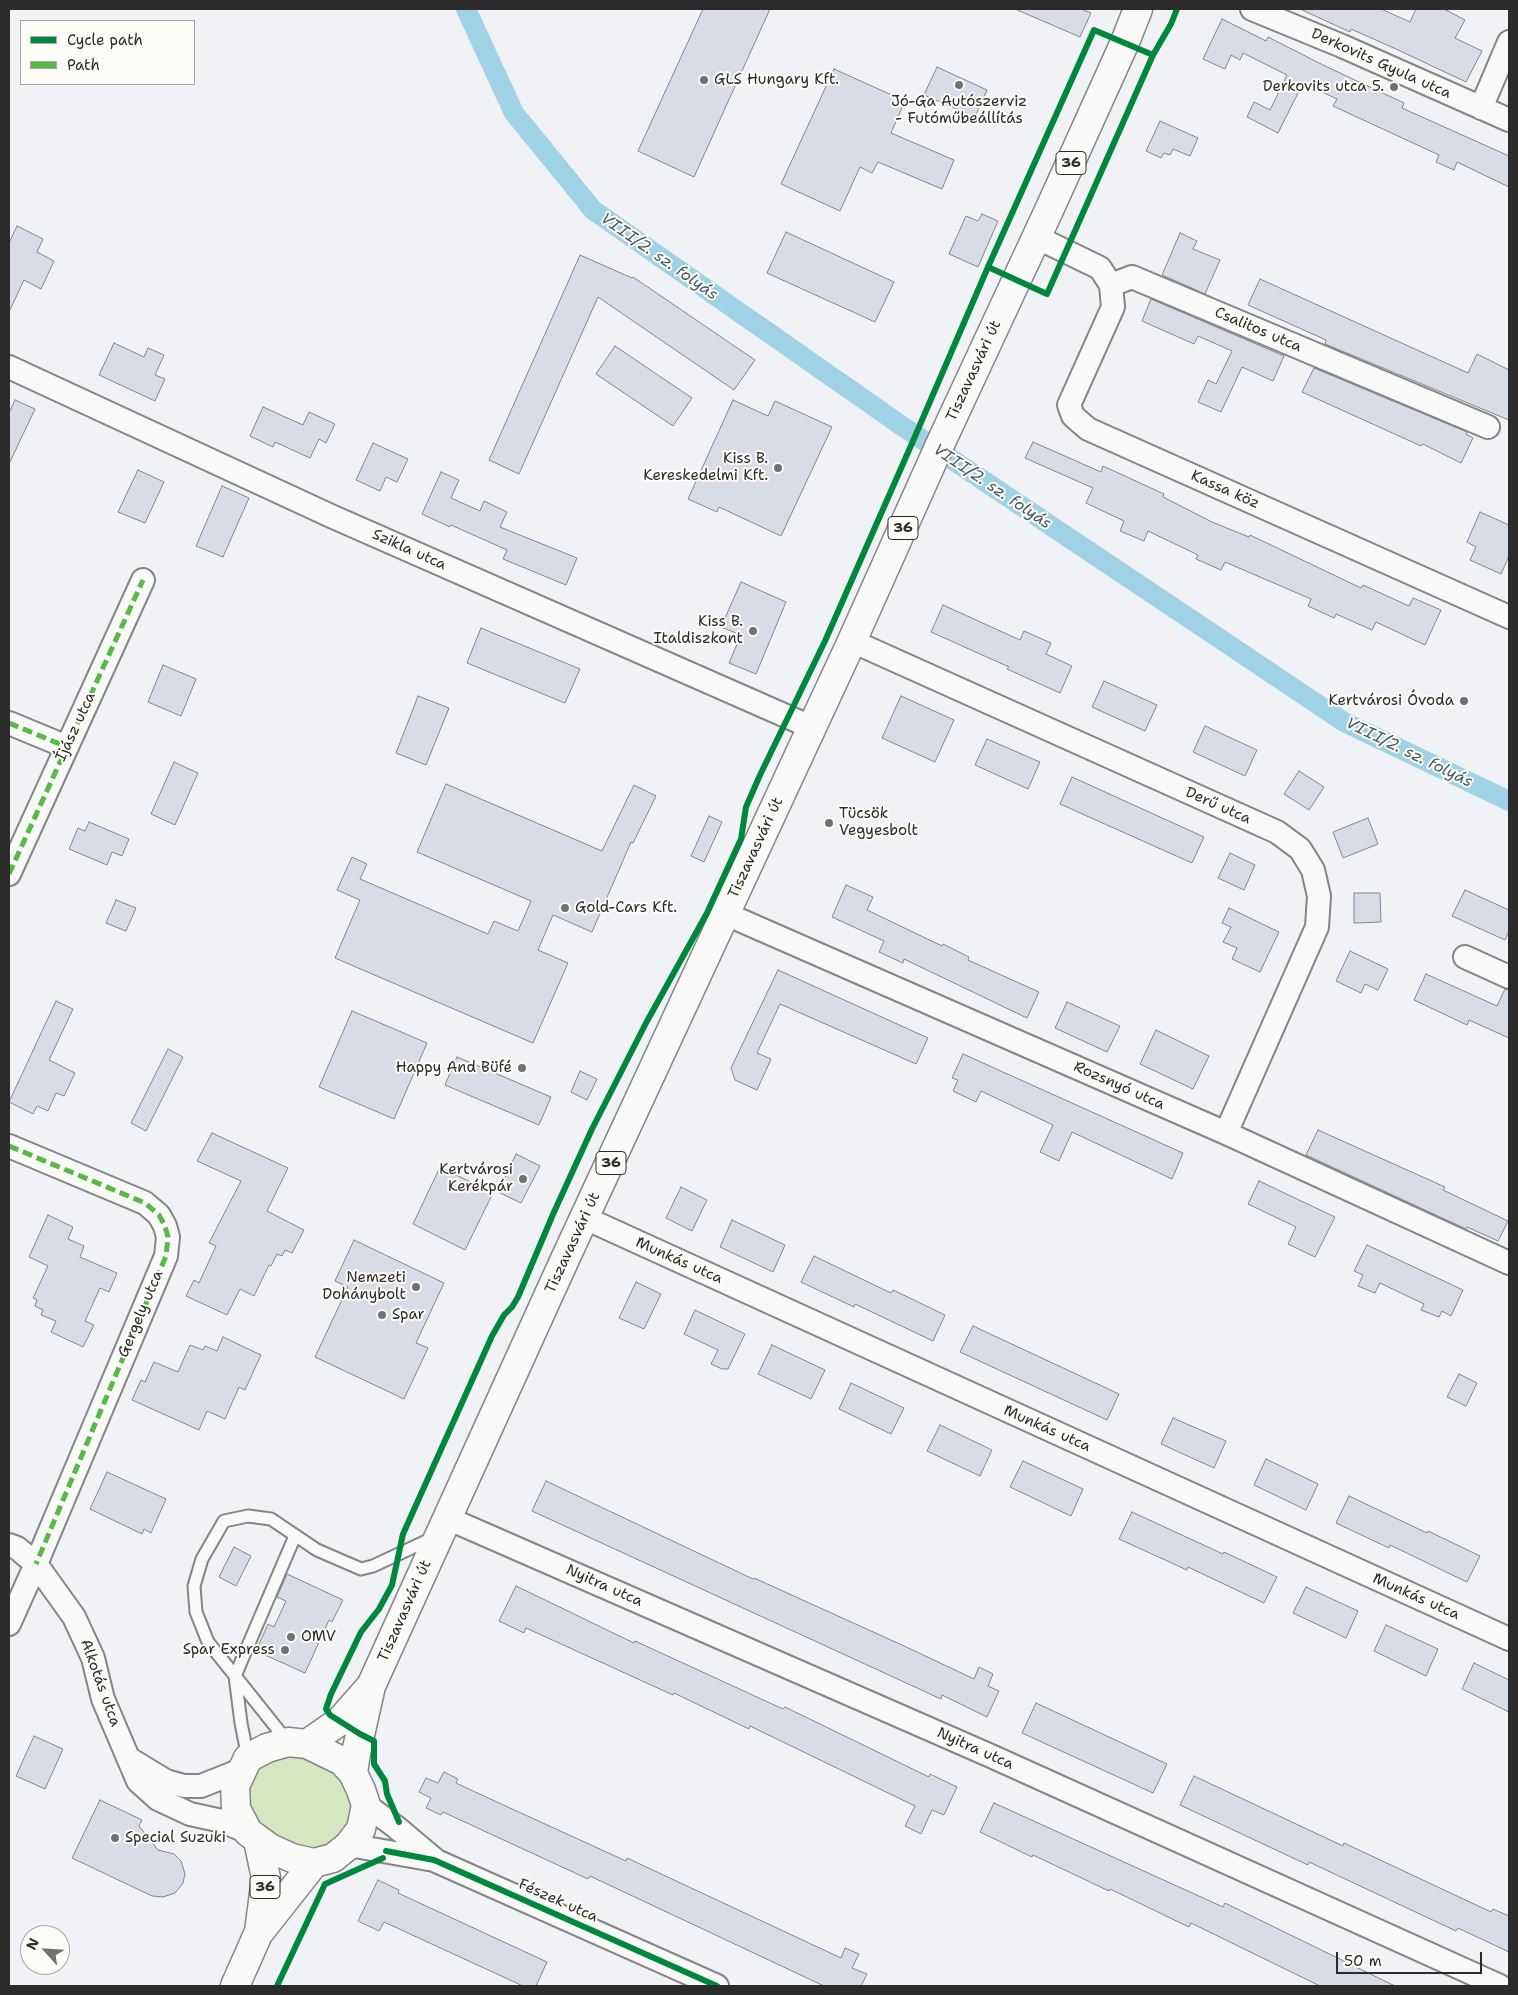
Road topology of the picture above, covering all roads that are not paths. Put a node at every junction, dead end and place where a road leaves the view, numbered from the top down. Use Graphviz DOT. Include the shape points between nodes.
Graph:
graph roads {
  1 [pos="1138,9"];
  2 [pos="1252,9"];
  3 [pos="1509,42"];
  4 [pos="1481,108"];
  5 [pos="1509,120"];
  6 [pos="1036,237"];
  7 [pos="1111,284"];
  8 [pos="9,367"];
  9 [pos="1488,427"];
  10 [pos="143,580"];
  11 [pos="1509,617"];
  12 [pos="852,641"];
  13 [pos="9,723"];
  14 [pos="811,727"];
  15 [pos="67,747"];
  16 [pos="9,874"];
  17 [pos="726,914"];
  18 [pos="1465,957"];
  19 [pos="1509,977"];
  20 [pos="1226,1133"];
  21 [pos="9,1146"];
  22 [pos="585,1218"];
  23 [pos="1509,1263"];
  24 [pos="443,1527"];
  25 [pos="295,1536"];
  26 [pos="9,1545"];
  27 [pos="36,1564"];
  28 [pos="9,1624"];
  29 [pos="1509,1639"];
  30 [pos="235,1676"];
  31 [pos="371,1686"];
  32 [pos="298,1743"];
  33 [pos="128,1758"];
  34 [pos="245,1764"];
  35 [pos="354,1773"];
  36 [pos="366,1805"];
  37 [pos="253,1836"];
  38 [pos="349,1845"];
  39 [pos="434,1860"];
  40 [pos="314,1862"];
  41 [pos="258,1934"];
  42 [pos="235,1986"];
  43 [pos="717,1986"];
  44 [pos="1500,1986"];
  1 -- 6 [label="main road, Tiszavasvári út / 36"];
  2 -- 4 [label="street, Derkovits Gyula utca"];
  3 -- 4 [label="street"];
  4 -- 5 [label="street, Derkovits Gyula utca"];
  6 -- 7 [label="street" via="1100,268"];
  6 -- 12 [label="main road, Tiszavasvári út / 36"];
  7 -- 9 [label="street, Csalitos utca" via="1132,277"];
  7 -- 11 [label="street, Kassa köz" via="1113,307 1069,405 1073,416 1088,429"];
  8 -- 14 [label="street, Szikla utca" via="332,516"];
  10 -- 15 [label="street, Íjász utca"];
  12 -- 14 [label="main road, Tiszavasvári út / 36"];
  12 -- 20 [label="street, Derű utca" via="1277,832 1300,849 1313,870 1319,896 1317,927"];
  13 -- 15 [label="street"];
  14 -- 17 [label="main road, Tiszavasvári út / 36"];
  15 -- 16 [label="street, Íjász utca"];
  17 -- 20 [label="street, Rozsnyó utca"];
  17 -- 22 [label="main road, Tiszavasvári út / 36"];
  18 -- 19 [label="street"];
  20 -- 23 [label="street, Rozsnyó utca"];
  21 -- 27 [label="street, Gergely utca" via="144,1203 158,1215 168,1237 166,1256"];
  22 -- 24 [label="main road, Tiszavasvári út / 36"];
  22 -- 29 [label="street, Munkás utca"];
  24 -- 25 [label="lane" via="373,1566 361,1569 317,1550"];
  24 -- 31 [label="main road, Tiszavasvári út / 36"];
  24 -- 44 [label="street, Nyitra utca" via="1009,1764"];
  25 -- 30 [label="lane"];
  25 -- 30 [label="lane" via="271,1520 248,1516 224,1521 202,1559 194,1586 196,1612 208,1642"];
  26 -- 27 [label="street, Alkotás utca"];
  27 -- 28 [label="street, Gergely utca"];
  27 -- 33 [label="street, Alkotás utca" via="74,1617 93,1658 103,1699"];
  30 -- 32 [label="lane"];
  30 -- 34 [label="lane"];
  31 -- 32 [label="main road, 36" via="340,1721"];
  31 -- 35 [label="main road, 36"];
  32 -- 34 [label="main road, 36" via="267,1748"];
  32 -- 35 [label="main road" via="342,1761"];
  33 -- 34 [label="street" via="166,1781 184,1786 201,1786"];
  33 -- 37 [label="street, Alkotás utca" via="138,1781 158,1799"];
  34 -- 37 [label="main road, 36" via="235,1786 236,1809"];
  35 -- 36 [label="main road, 36"];
  36 -- 38 [label="main road, 36" via="361,1829"];
  36 -- 39 [label="street, Fészek utca"];
  37 -- 40 [label="main road, 36" via="292,1858"];
  37 -- 41 [label="main road, 36" via="266,1878"];
  38 -- 39 [label="street, Fészek utca"];
  38 -- 40 [label="main road, 36" via="333,1858"];
  39 -- 43 [label="street, Fészek utca"];
  40 -- 41 [label="main road, 36"];
  41 -- 42 [label="main road, 36"];
}
